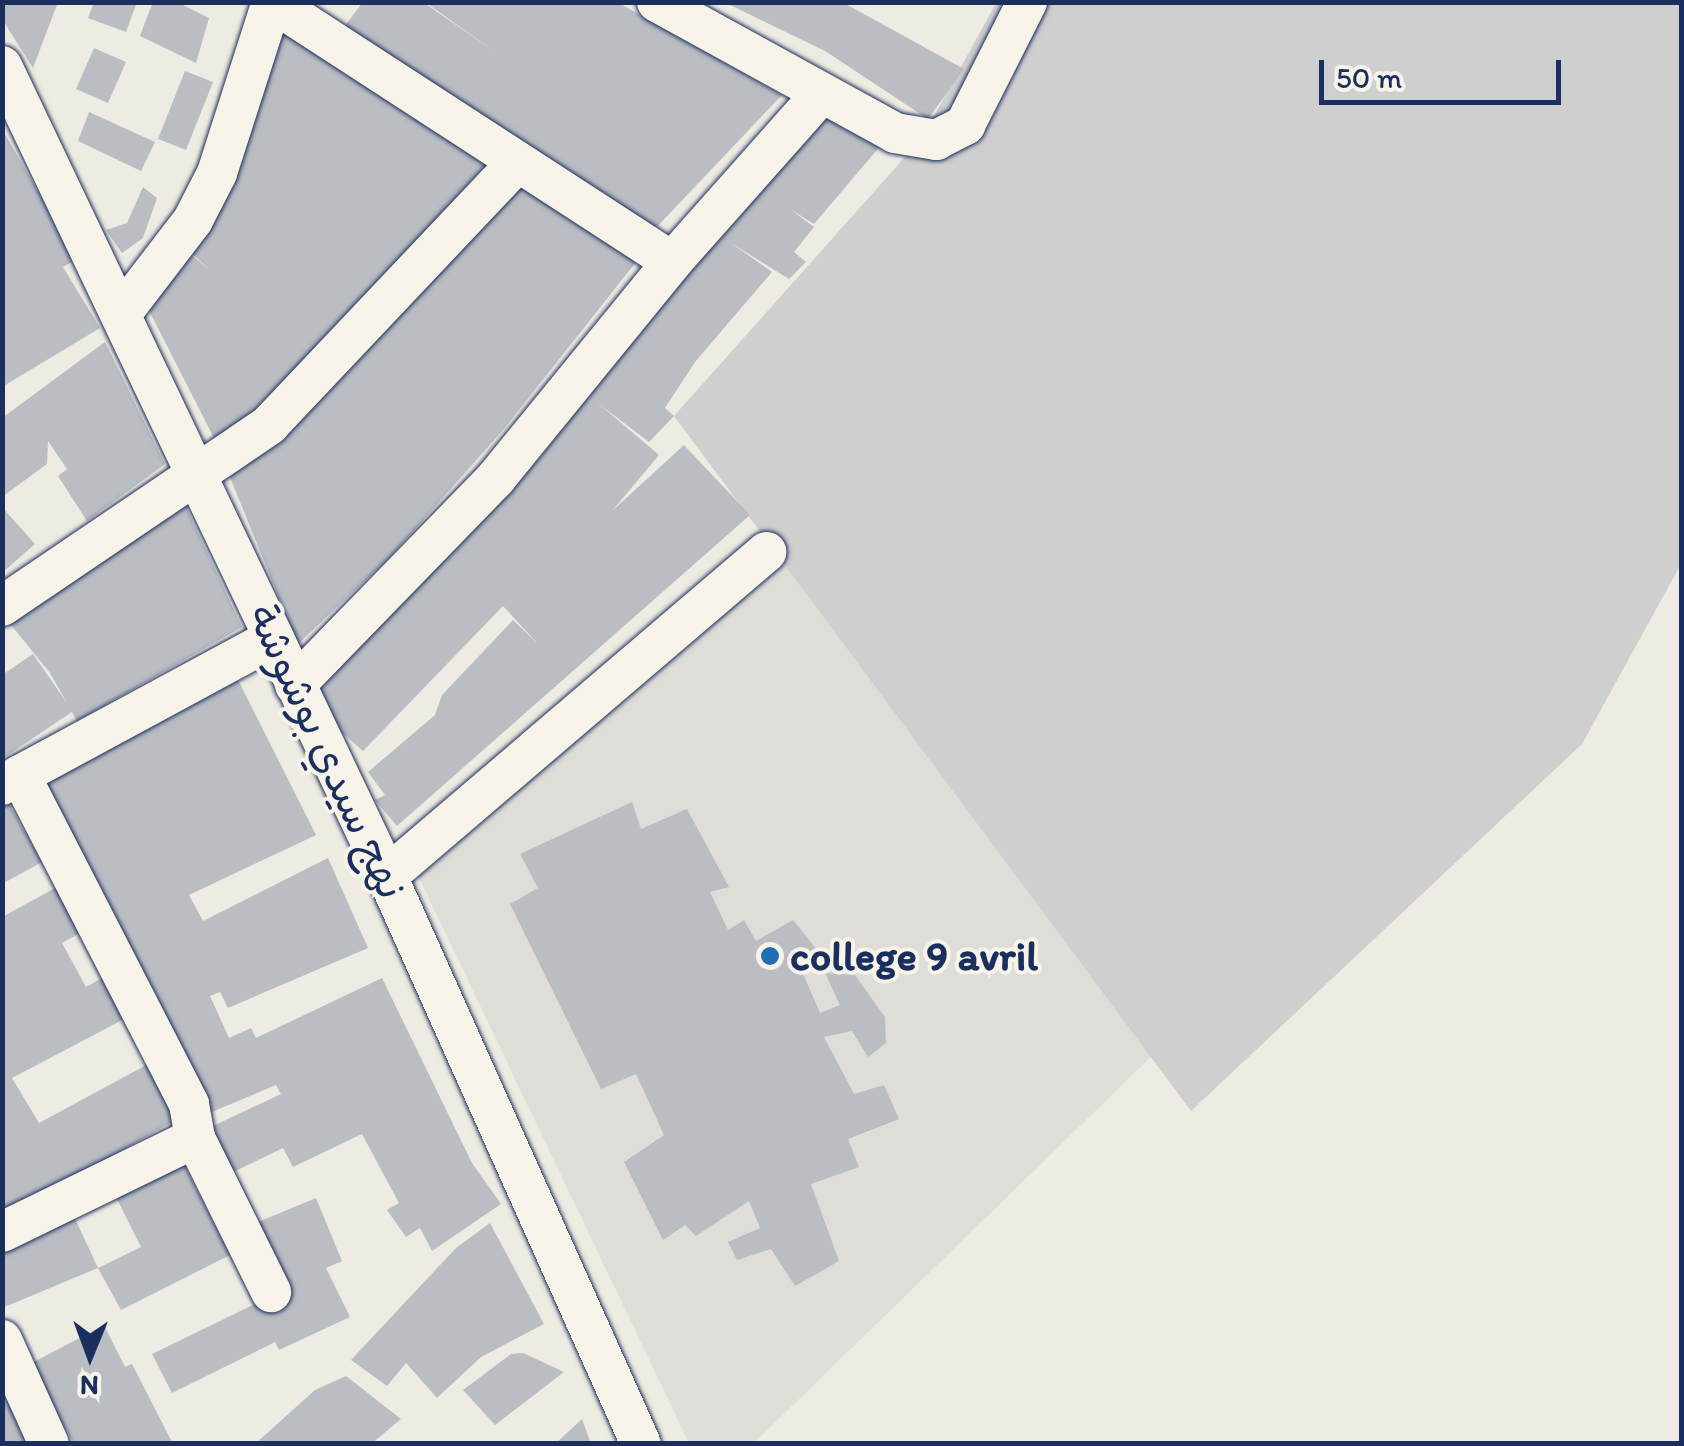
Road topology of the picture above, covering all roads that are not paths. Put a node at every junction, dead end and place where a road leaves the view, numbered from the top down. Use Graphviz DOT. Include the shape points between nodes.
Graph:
graph roads {
  1 [pos="657,2"];
  2 [pos="1026,2"];
  3 [pos="2,66"];
  4 [pos="820,94"];
  5 [pos="518,162"];
  6 [pos="672,262"];
  7 [pos="121,314"];
  8 [pos="195,479"];
  9 [pos="766,552"];
  10 [pos="2,606"];
  11 [pos="274,638"];
  12 [pos="294,685"];
  13 [pos="11,780"];
  14 [pos="387,876"];
  15 [pos="195,1138"];
  16 [pos="2,1232"];
  17 [pos="270,1292"];
  18 [pos="2,1340"];
  19 [pos="49,1444"];
  20 [pos="641,1444"];
  1 -- 4 [label="street"];
  2 -- 4 [label="street" via="965,125 952,135 919,140 895,133"];
  3 -- 7 [label="street, نهج سيدي بوشوشة"];
  4 -- 6 [label="street"];
  5 -- 6 [label="street"];
  5 -- 7 [label="street" via="272,2 217,173 192,220"];
  5 -- 8 [label="street" via="313,382 234,454"];
  6 -- 12 [label="street" via="496,478"];
  7 -- 8 [label="street, نهج سيدي بوشوشة"];
  8 -- 10 [label="street"];
  8 -- 11 [label="street, نهج سيدي بوشوشة"];
  9 -- 14 [label="street"];
  11 -- 12 [label="street, نهج سيدي بوشوشة"];
  11 -- 13 [label="street"];
  12 -- 14 [label="street, نهج سيدي بوشوشة"];
  13 -- 15 [label="street" via="189,1104"];
  14 -- 20 [label="street, نهج سيدي بوشوشة"];
  15 -- 16 [label="street"];
  15 -- 17 [label="street"];
  18 -- 19 [label="street"];
}
